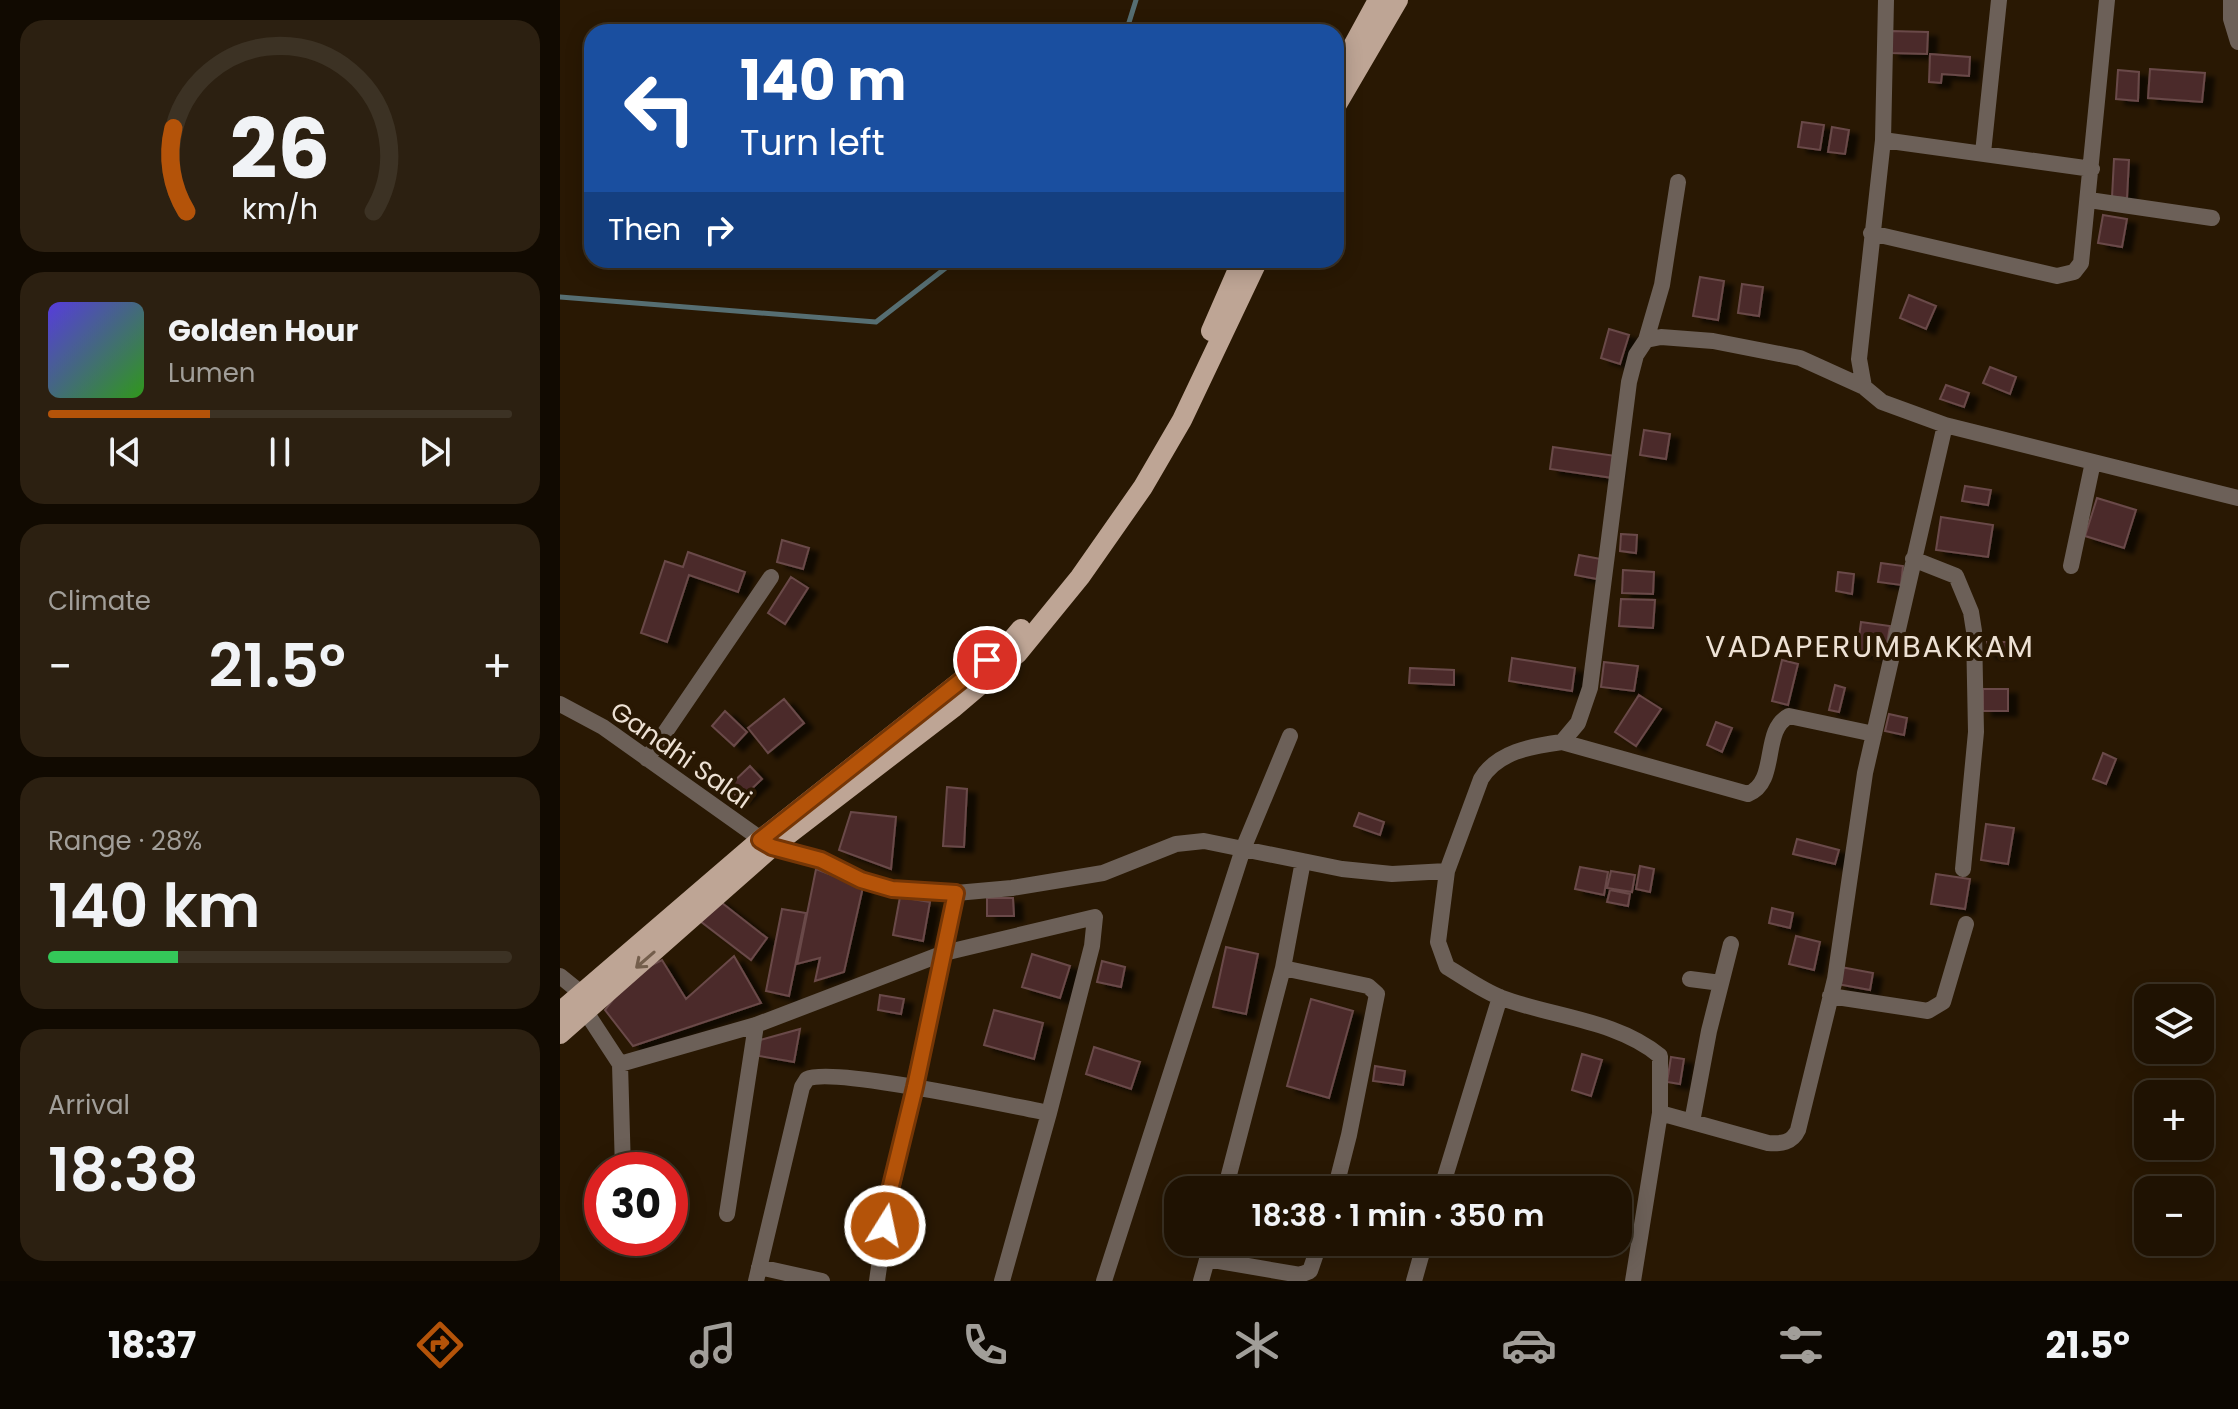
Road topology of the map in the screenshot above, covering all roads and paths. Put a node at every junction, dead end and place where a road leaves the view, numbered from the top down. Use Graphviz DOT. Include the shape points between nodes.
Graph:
graph roads {
  1 [pos="1378,0"];
  2 [pos="1398,0"];
  3 [pos="1886,0"];
  4 [pos="1999,0"];
  5 [pos="2107,0"];
  6 [pos="2231,0"];
  7 [pos="2238,42"];
  8 [pos="1344,62"];
  9 [pos="1344,92"];
  10 [pos="1883,140"];
  11 [pos="1983,153"];
  12 [pos="2092,169"];
  13 [pos="1678,182"];
  14 [pos="2089,200"];
  15 [pos="2212,218"];
  16 [pos="1871,233"];
  17 [pos="1238,268"];
  18 [pos="1254,268"];
  19 [pos="1646,340"];
  20 [pos="1864,387"];
  21 [pos="1945,425"];
  22 [pos="2093,462"];
  23 [pos="2238,498"];
  24 [pos="1913,559"];
  25 [pos="2071,566"];
  26 [pos="771,577"];
  27 [pos="560,704"];
  28 [pos="1874,734"];
  29 [pos="1290,736"];
  30 [pos="1562,742"];
  31 [pos="647,759"];
  32 [pos="766,844"];
  33 [pos="1243,849"];
  34 [pos="1303,861"];
  35 [pos="1963,869"];
  36 [pos="1447,871"];
  37 [pos="956,893"];
  38 [pos="1966,924"];
  39 [pos="1731,944"];
  40 [pos="944,953"];
  41 [pos="1283,968"];
  42 [pos="560,976"];
  43 [pos="1690,979"];
  44 [pos="1721,983"];
  45 [pos="1830,996"];
  46 [pos="1500,997"];
  47 [pos="583,1002"];
  48 [pos="560,1012"];
  49 [pos="756,1025"];
  50 [pos="560,1034"];
  51 [pos="620,1064"];
  52 [pos="915,1087"];
  53 [pos="1049,1113"];
  54 [pos="1660,1113"];
  55 [pos="1692,1122"];
  56 [pos="622,1152"];
  57 [pos="1229,1176"];
  58 [pos="1339,1176"];
  59 [pos="1445,1176"];
  60 [pos="727,1214"];
  61 [pos="1208,1256"];
  62 [pos="1315,1256"];
  63 [pos="1421,1256"];
  64 [pos="1207,1259"];
  65 [pos="757,1274"];
  66 [pos="822,1281"];
  67 [pos="877,1281"];
  68 [pos="1002,1281"];
  69 [pos="1104,1281"];
  70 [pos="1201,1281"];
  71 [pos="1414,1281"];
  72 [pos="1633,1281"];
  1 -- 8 [label="main road"];
  2 -- 9 [label="main road"];
  3 -- 10 [label="street"];
  4 -- 11 [label="street"];
  5 -- 12 [label="street"];
  6 -- 7 [label="street"];
  10 -- 11 [label="street"];
  10 -- 16 [label="street"];
  11 -- 12 [label="street"];
  12 -- 14 [label="street"];
  13 -- 19 [label="street" via="1662,285"];
  14 -- 15 [label="street"];
  14 -- 16 [label="street" via="2081,263 2074,272 2057,276"];
  16 -- 20 [label="street" via="1859,359"];
  17 -- 32 [label="main road" via="1149,456 1068,577 1010,642"];
  18 -- 32 [label="main road" via="1174,434 1115,530 1048,620 964,699"];
  19 -- 20 [label="street" via="1713,341 1800,358"];
  19 -- 30 [label="street" via="1629,382 1590,688 1578,723"];
  20 -- 21 [label="street" via="1882,402"];
  21 -- 22 [label="street"];
  21 -- 24 [label="street"];
  22 -- 23 [label="street"];
  22 -- 25 [label="street"];
  24 -- 28 [label="street"];
  24 -- 35 [label="street" via="1956,576 1973,622 1976,732"];
  26 -- 31 [label="street"];
  27 -- 31 [label="street, Gandhi Salai"];
  28 -- 30 [label="street" via="1789,716 1779,725 1762,784 1748,794"];
  28 -- 45 [label="street"];
  29 -- 33 [label="street"];
  30 -- 36 [label="street" via="1527,747 1489,766"];
  31 -- 32 [label="street, Gandhi Salai"];
  32 -- 37 [label="street" via="892,889"];
  32 -- 47 [label="main road"];
  33 -- 34 [label="street"];
  33 -- 37 [label="street" via="1204,841 1176,844 1103,873"];
  33 -- 69 [label="street"];
  34 -- 36 [label="street" via="1392,874"];
  34 -- 41 [label="street"];
  36 -- 46 [label="street" via="1438,942 1447,967"];
  37 -- 40 [label="street"];
  38 -- 45 [label="street" via="1943,1002 1934,1010"];
  39 -- 44 [label="street"];
  40 -- 49 [label="street"];
  40 -- 52 [label="street"];
  40 -- 53 [label="street" via="1095,917"];
  41 -- 57 [label="street"];
  41 -- 58 [label="street" via="1368,986 1377,994"];
  42 -- 47 [label="street"];
  43 -- 44 [label="street"];
  44 -- 55 [label="street"];
  45 -- 55 [label="street" via="1794,1138 1768,1143"];
  46 -- 54 [label="street" via="1646,1044 1660,1056"];
  46 -- 59 [label="street"];
  47 -- 48 [label="main road"];
  47 -- 50 [label="main road"];
  47 -- 51 [label="street"];
  49 -- 51 [label="street"];
  49 -- 60 [label="street"];
  51 -- 56 [label="street"];
  52 -- 53 [label="street"];
  52 -- 65 [label="street" via="823,1075 807,1079"];
  52 -- 67 [label="street" via="888,1198"];
  53 -- 68 [label="street"];
  54 -- 55 [label="street"];
  54 -- 72 [label="street"];
  61 -- 64 [label="street"];
  62 -- 64 [label="street" via="1310,1271 1300,1275"];
  63 -- 71 [label="street"];
  64 -- 70 [label="street"];
  65 -- 66 [label="street"];
}
